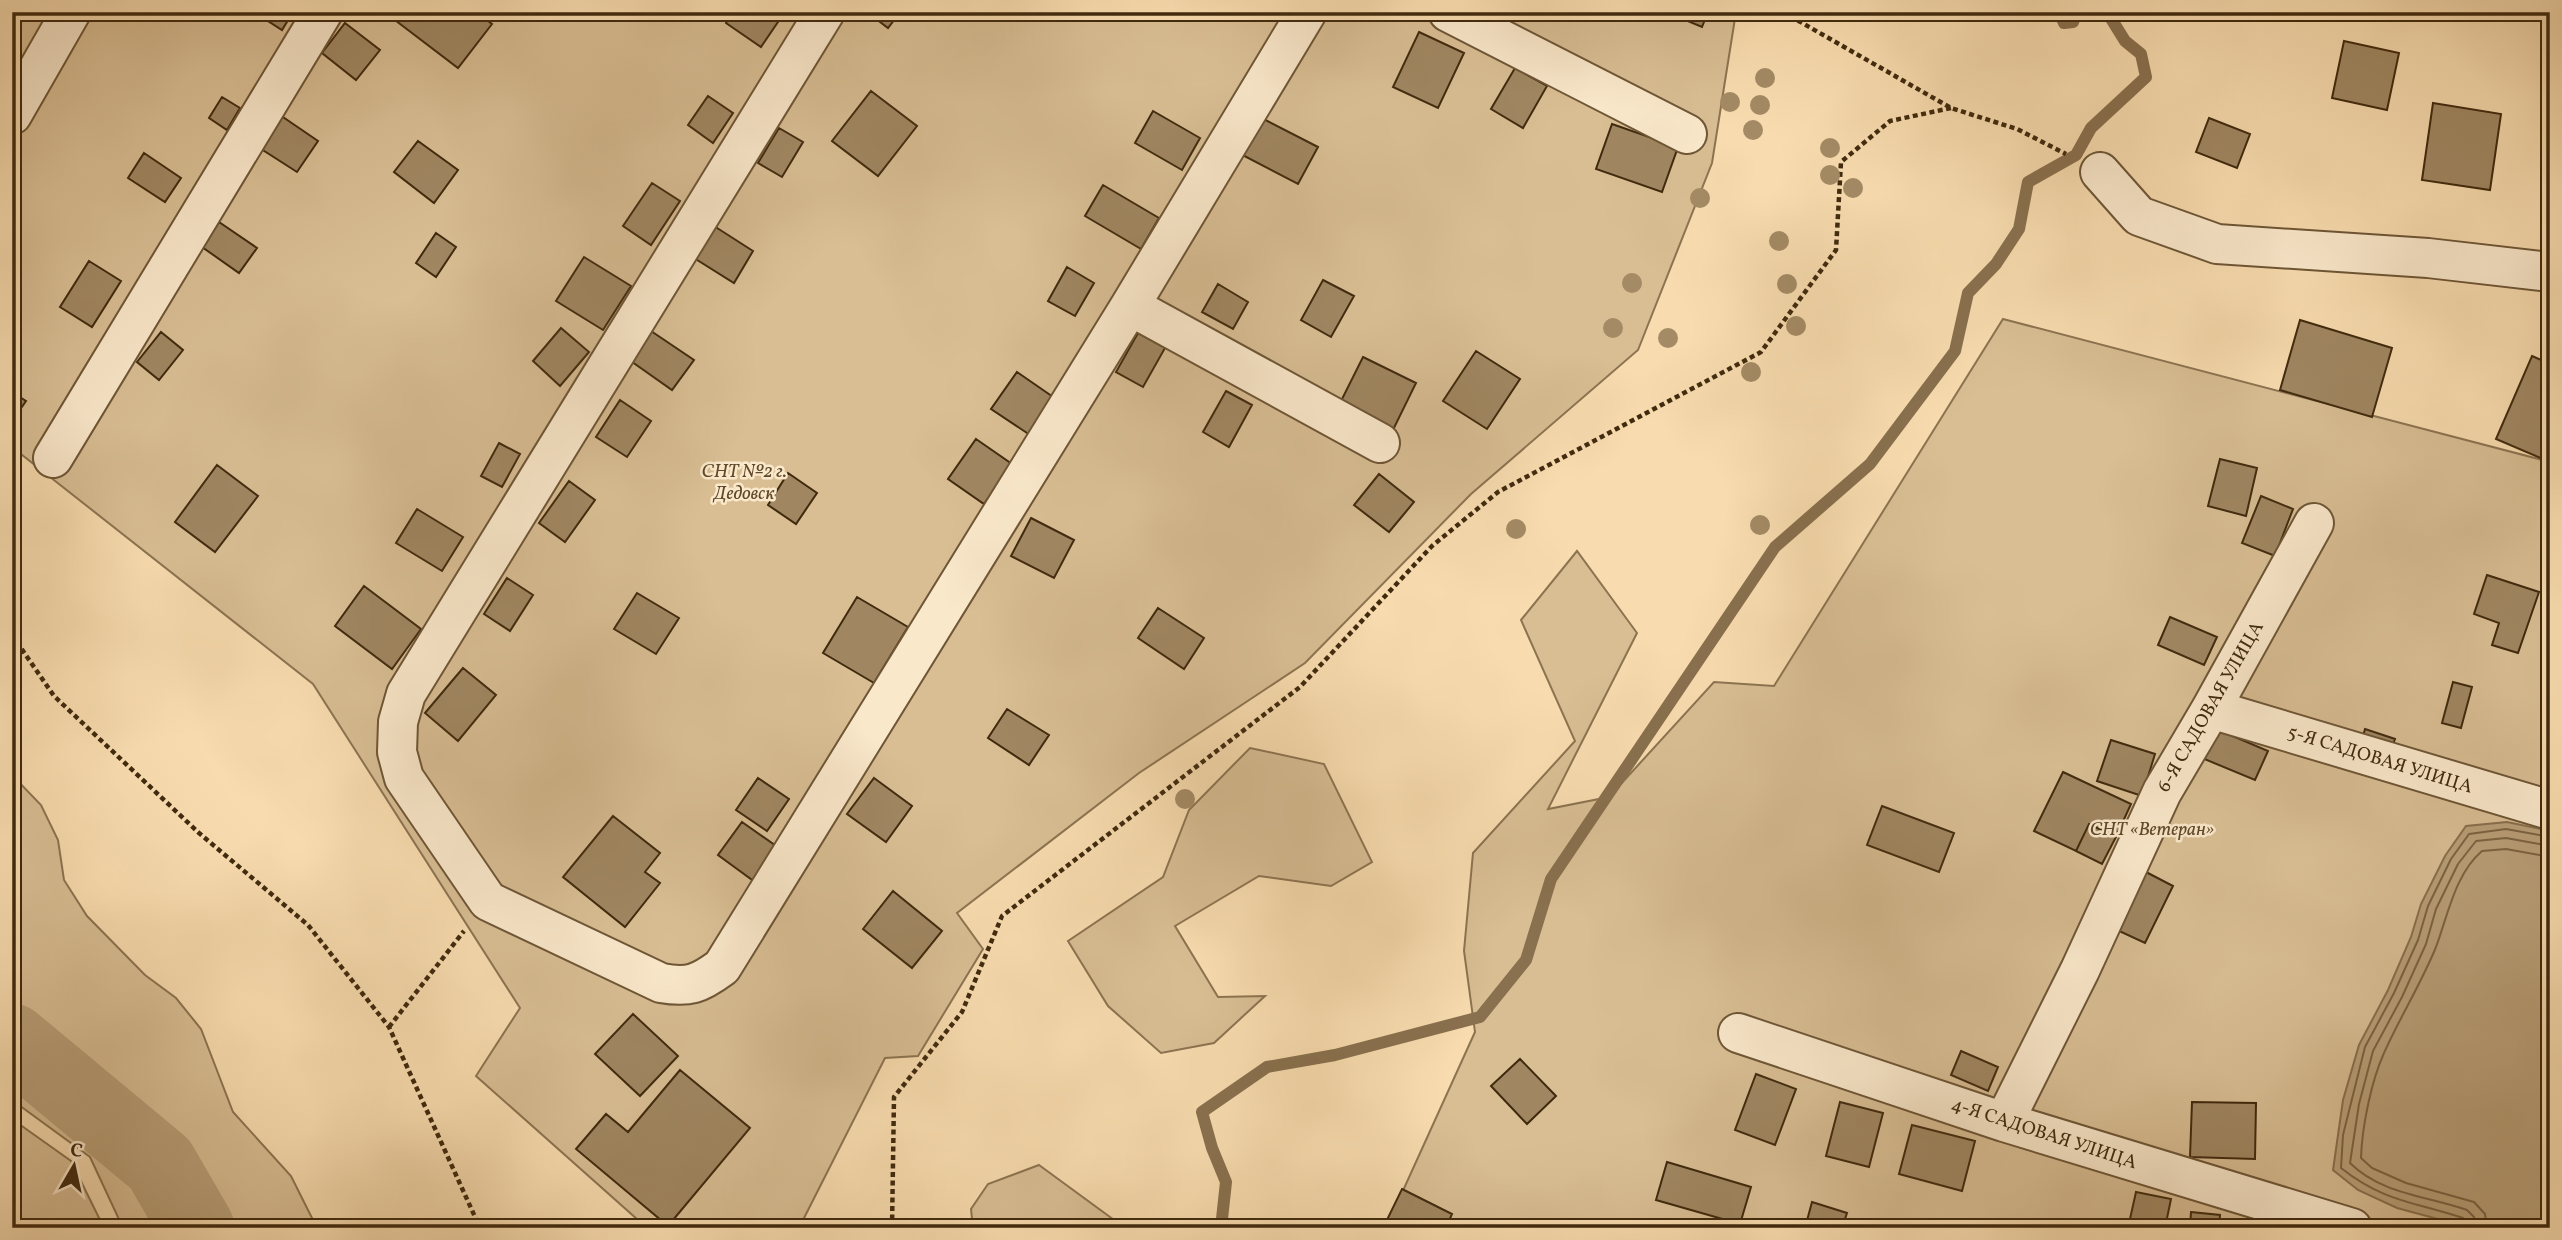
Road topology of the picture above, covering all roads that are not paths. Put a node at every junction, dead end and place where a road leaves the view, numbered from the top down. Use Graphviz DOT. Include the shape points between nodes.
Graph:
graph roads {
  1 [pos="71,12"];
  2 [pos="323,12"];
  3 [pos="825,12"];
  4 [pos="1307,12"];
  5 [pos="1448,12"];
  6 [pos="12,115"];
  7 [pos="1687,134"];
  8 [pos="2099,172"];
  9 [pos="2550,272"];
  10 [pos="1130,306"];
  11 [pos="1380,443"];
  12 [pos="53,458"];
  13 [pos="2315,523"];
  14 [pos="2211,709"];
  15 [pos="2550,810"];
  16 [pos="1738,1033"];
  17 [pos="2004,1122"];
  18 [pos="2352,1228"];
  1 -- 6 [label="street"];
  2 -- 12 [label="street"];
  3 -- 10 [label="street" via="407,694 398,722 397,752 404,778 488,901 661,983 682,986 703,981 722,968"];
  4 -- 10 [label="street"];
  5 -- 7 [label="street"];
  8 -- 9 [label="street" via="2139,216 2217,244 2428,258"];
  10 -- 11 [label="street"];
  13 -- 14 [label="street, 6-Я САДОВАЯ УЛИЦА"];
  14 -- 15 [label="street, 5-Я САДОВАЯ УЛИЦА"];
  14 -- 17 [label="street, 6-Я САДОВАЯ УЛИЦА" via="2162,792"];
  16 -- 17 [label="street, 4-Я САДОВАЯ УЛИЦА"];
  17 -- 18 [label="street, 4-Я САДОВАЯ УЛИЦА"];
}
